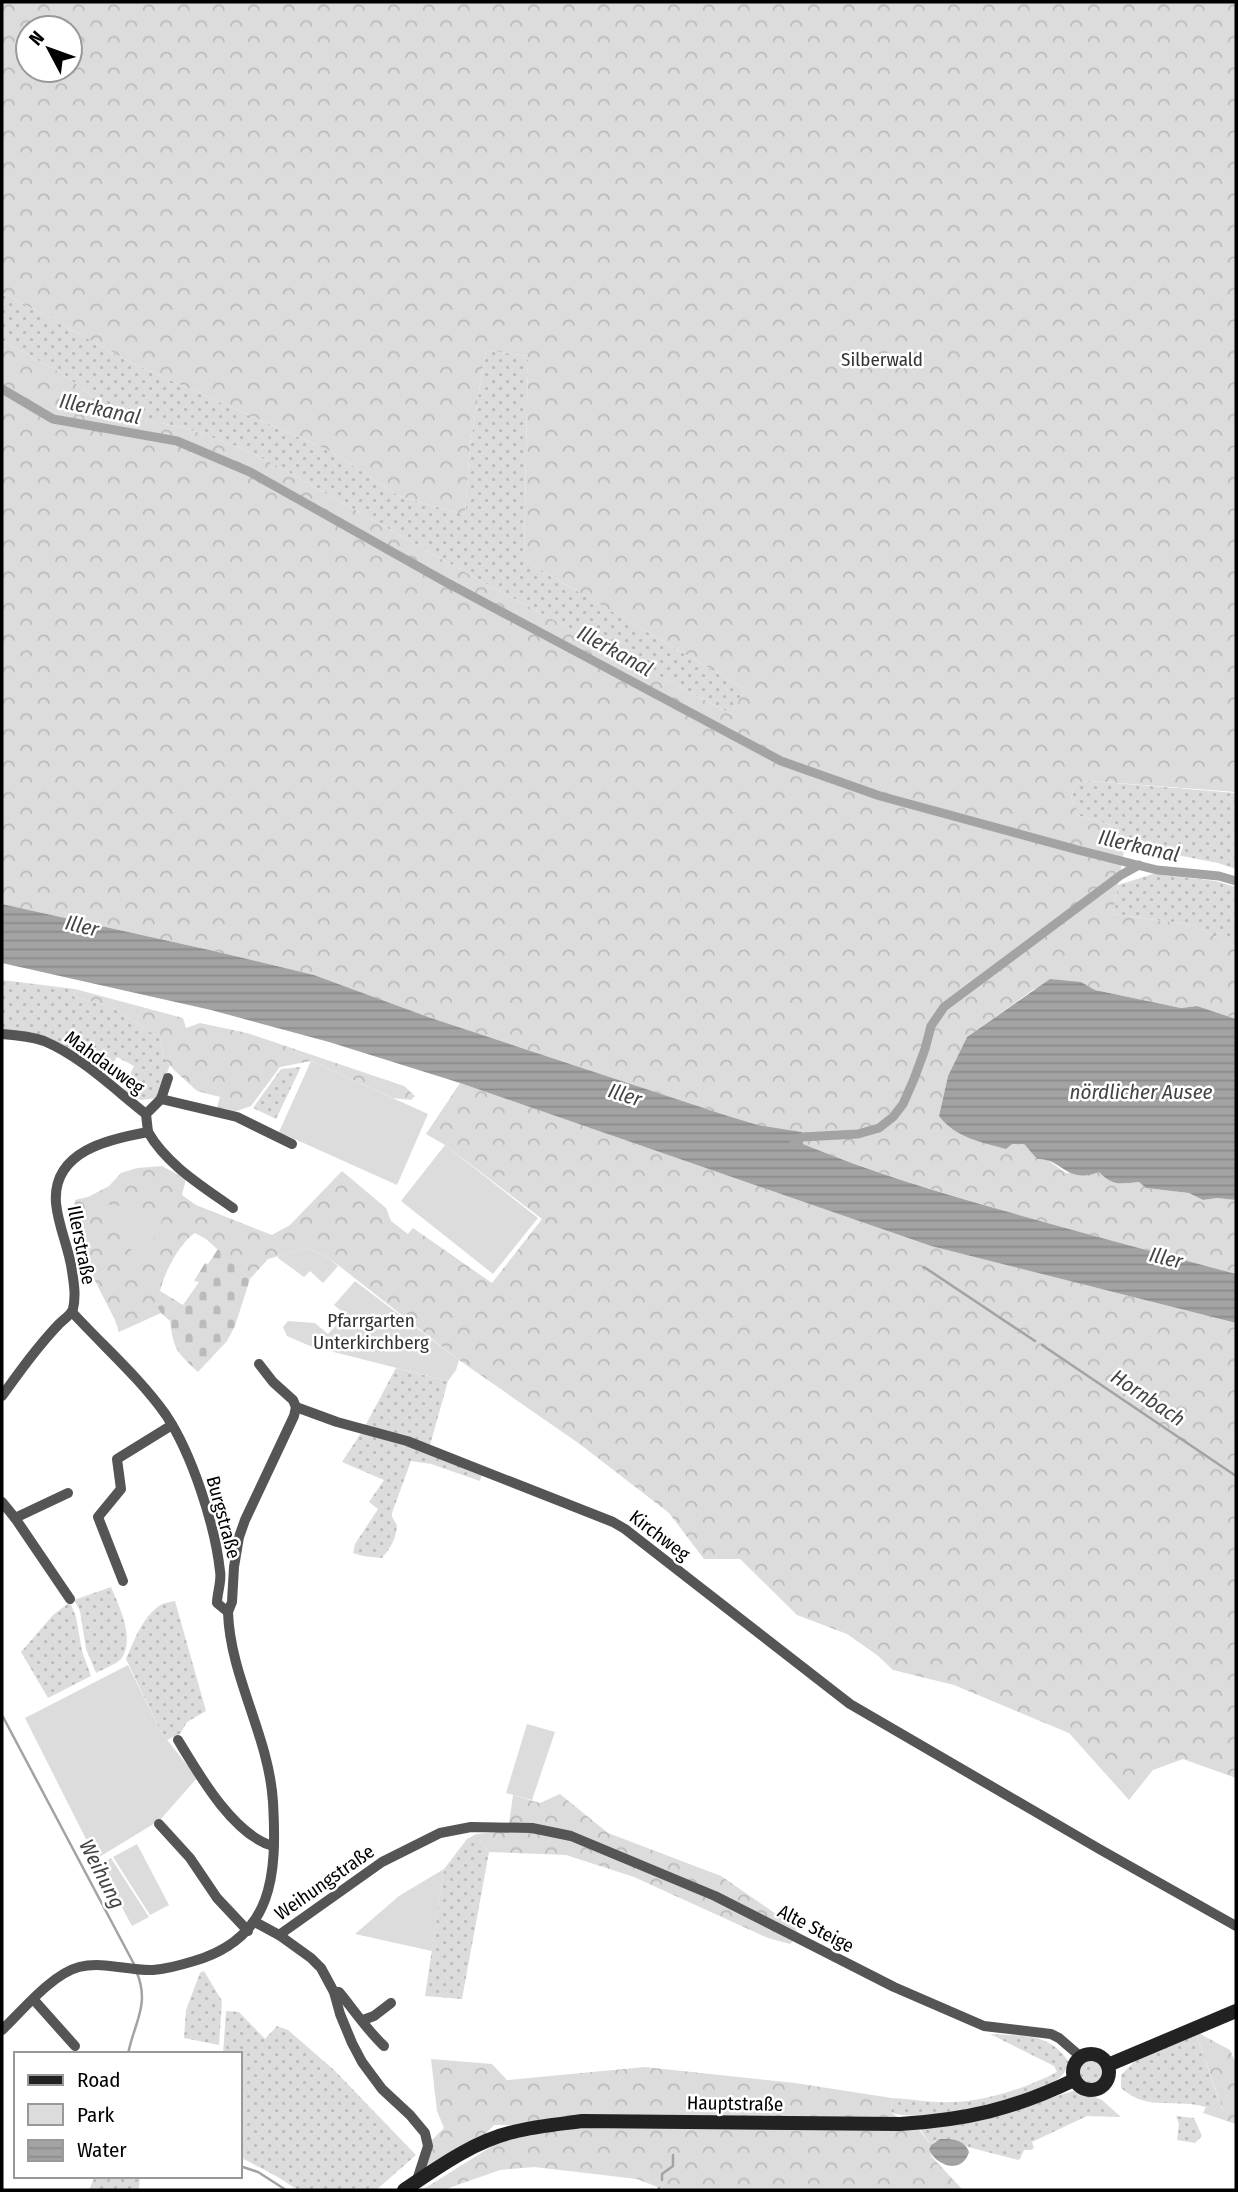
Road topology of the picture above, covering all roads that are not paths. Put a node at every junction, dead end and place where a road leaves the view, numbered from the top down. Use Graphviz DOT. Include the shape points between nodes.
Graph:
graph roads {
  1 [pos="2,1034"];
  2 [pos="168,1078"];
  3 [pos="161,1100"];
  4 [pos="146,1114"];
  5 [pos="148,1132"];
  6 [pos="292,1144"];
  7 [pos="233,1208"];
  8 [pos="72,1312"];
  9 [pos="259,1364"];
  10 [pos="2,1396"];
  11 [pos="296,1407"];
  12 [pos="170,1426"];
  13 [pos="68,1493"];
  14 [pos="2,1503"];
  15 [pos="15,1518"];
  16 [pos="123,1581"];
  17 [pos="70,1599"];
  18 [pos="229,1612"];
  19 [pos="178,1740"];
  20 [pos="159,1824"];
  21 [pos="532,1828"];
  22 [pos="273,1846"];
  23 [pos="255,1922"];
  24 [pos="1236,1926"];
  25 [pos="247,1931"];
  26 [pos="279,1935"];
  27 [pos="334,1992"];
  28 [pos="34,2000"];
  29 [pos="391,2003"];
  30 [pos="1236,2011"];
  31 [pos="363,2020"];
  32 [pos="2,2030"];
  33 [pos="75,2046"];
  34 [pos="384,2046"];
  35 [pos="1081,2057"];
  36 [pos="1108,2065"];
  37 [pos="1074,2080"];
  38 [pos="417,2181"];
  39 [pos="404,2190"];
  1 -- 4 [label="street, Mahdauweg" via="44,1041 74,1058"];
  2 -- 3 [label="street"];
  3 -- 4 [label="street"];
  3 -- 6 [label="street" via="237,1117"];
  4 -- 5 [label="street"];
  5 -- 7 [label="street" via="158,1149"];
  5 -- 8 [label="street, Illerstraße" via="93,1145 79,1154 58,1182 56,1205 75,1293"];
  8 -- 10 [label="street, Illerstraße"];
  8 -- 12 [label="street, Burgstraße" via="143,1388"];
  9 -- 11 [label="street, Kirchweg"];
  11 -- 18 [label="street" via="239,1536"];
  11 -- 24 [label="street, Kirchweg" via="407,1441 613,1522 850,1704"];
  12 -- 16 [label="street" via="117,1459 121,1489 98,1517"];
  12 -- 18 [label="street, Burgstraße" via="191,1466 210,1524 221,1574 218,1603"];
  13 -- 15 [label="street"];
  14 -- 15 [label="street"];
  15 -- 17 [label="street"];
  18 -- 22 [label="street, Burgstraße" via="232,1650 271,1788"];
  19 -- 22 [label="street" via="217,1802 253,1836"];
  20 -- 25 [label="street"];
  21 -- 26 [label="street, Weihungstraße" via="471,1827 440,1833 382,1862"];
  21 -- 35 [label="street, Alte Steige" via="571,1836 715,1896 894,1987 984,2026 1051,2034"];
  22 -- 23 [label="street, Burgstraße" via="265,1898"];
  23 -- 25 [label="street, Weihungstraße"];
  23 -- 26 [label="street, Weihungstraße"];
  25 -- 28 [label="street, Weihungstraße" via="202,1958 159,1969 77,1968"];
  26 -- 27 [label="street" via="321,1968"];
  27 -- 31 [label="street"];
  27 -- 38 [label="street" via="362,2062 425,2133 429,2146"];
  28 -- 32 [label="street, Weihungstraße"];
  28 -- 33 [label="street"];
  29 -- 31 [label="street"];
  30 -- 36 [label="main road"];
  31 -- 34 [label="street"];
  35 -- 36 [label="main road" via="1098,2055"];
  35 -- 37 [label="main road" via="1073,2068"];
  36 -- 37 [label="main road" via="1108,2079 1099,2089 1083,2089"];
  37 -- 38 [label="main road, Hauptstraße" via="993,2112 941,2121 583,2121 532,2128 474,2147"];
  38 -- 39 [label="main road, Hauptstraße"];
}
